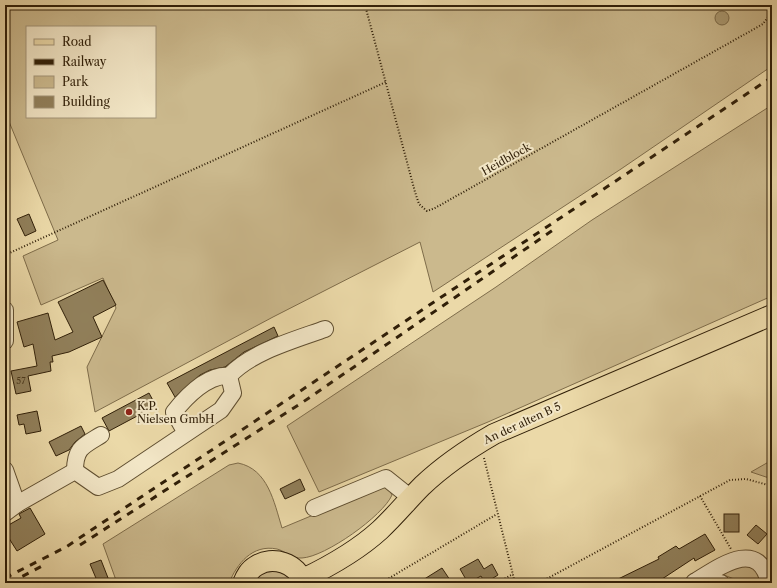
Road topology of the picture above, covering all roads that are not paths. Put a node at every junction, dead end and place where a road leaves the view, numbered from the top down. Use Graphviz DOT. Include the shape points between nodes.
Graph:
graph roads {
  1 [pos="5,310"];
  2 [pos="772,315"];
  3 [pos="325,329"];
  4 [pos="5,341"];
  5 [pos="230,376"];
  6 [pos="186,433"];
  7 [pos="101,435"];
  8 [pos="5,470"];
  9 [pos="75,471"];
  10 [pos="411,498"];
  11 [pos="11,508"];
  12 [pos="314,508"];
  13 [pos="303,581"];
  14 [pos="694,582"];
  15 [pos="243,583"];
  16 [pos="721,583"];
  17 [pos="769,583"];
  1 -- 4 [label="street"];
  2 -- 10 [label="main road, An der alten B 5" via="494,434 447,465"];
  3 -- 5 [label="street" via="278,347 239,366"];
  5 -- 6 [label="street" via="233,393 221,410"];
  5 -- 6 [label="street" via="215,378 183,401 174,412"];
  6 -- 9 [label="street" via="118,479 98,487"];
  7 -- 9 [label="street" via="77,452"];
  8 -- 11 [label="street"];
  9 -- 11 [label="street"];
  10 -- 12 [label="street" via="386,478"];
  10 -- 13 [label="main road, An der alten B 5" via="380,531"];
  13 -- 15 [label="main road" via="296,570 287,563 276,560 265,561 255,566"];
  14 -- 16 [label="street"];
  14 -- 17 [label="street" via="737,559 749,559 760,564"];
}
